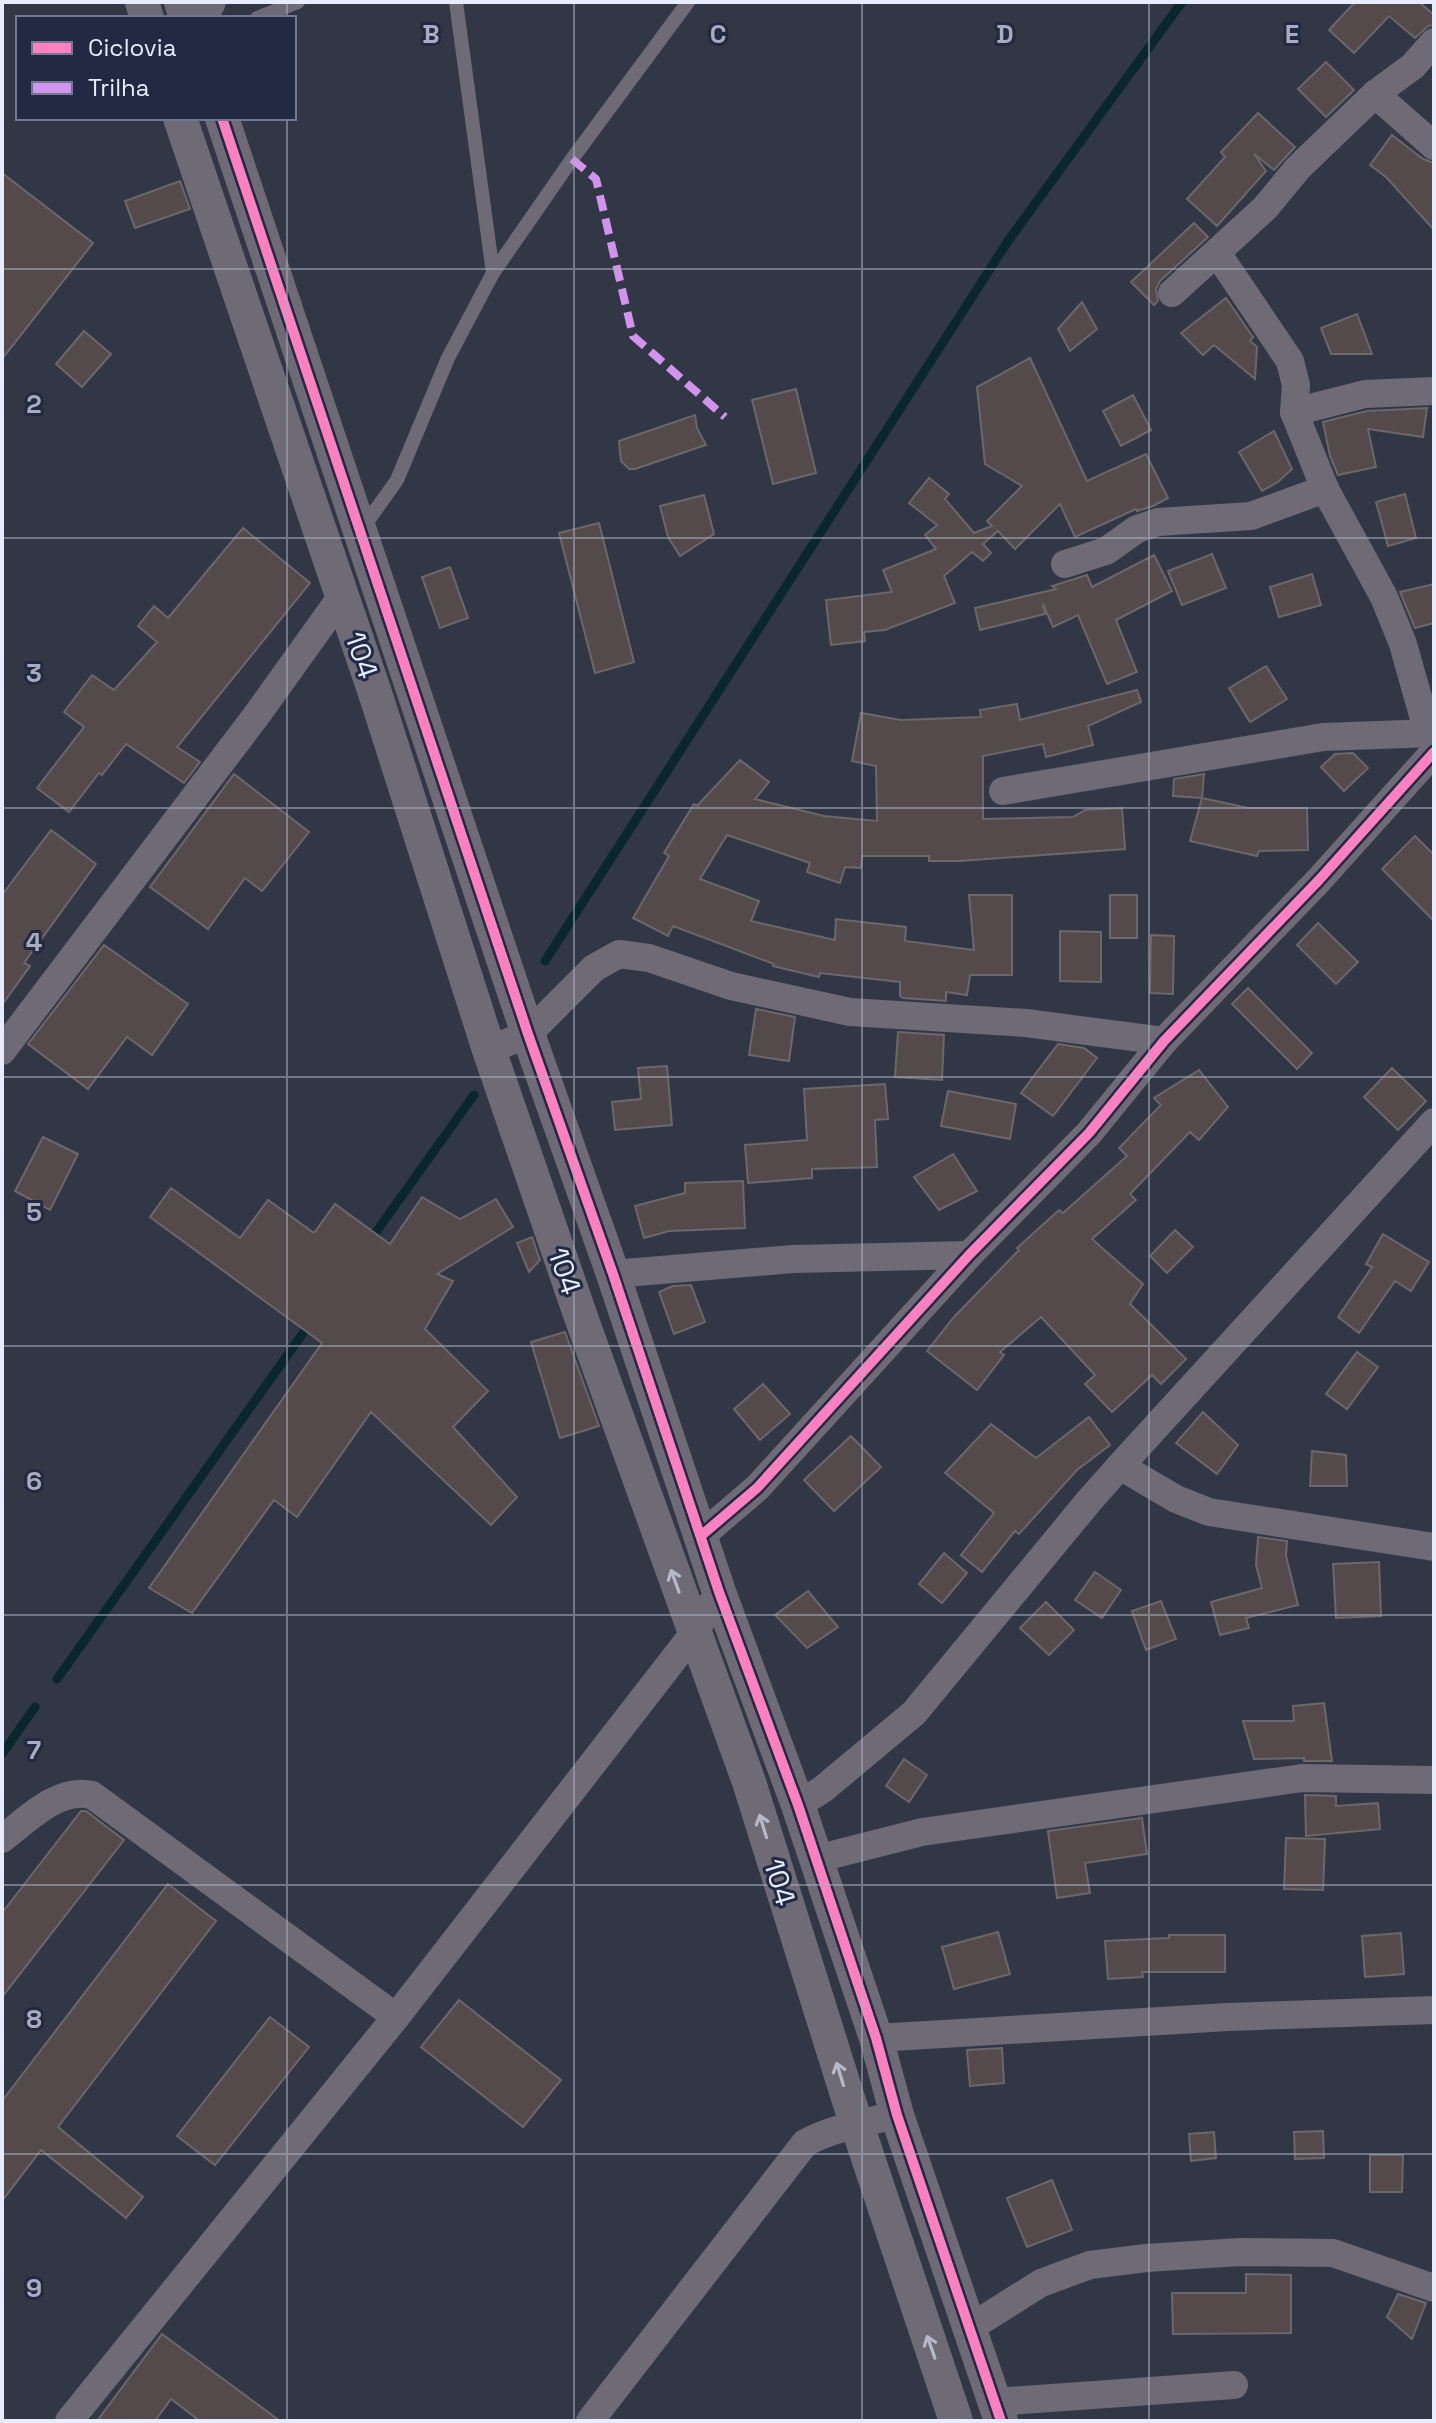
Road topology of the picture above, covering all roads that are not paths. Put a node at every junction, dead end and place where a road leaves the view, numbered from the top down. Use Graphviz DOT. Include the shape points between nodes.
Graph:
graph roads {
  1 [pos="298,2"];
  2 [pos="456,2"];
  3 [pos="688,2"];
  4 [pos="262,16"];
  5 [pos="1434,42"];
  6 [pos="1375,94"];
  7 [pos="181,120"];
  8 [pos="223,120"];
  9 [pos="1434,146"];
  10 [pos="246,185"];
  11 [pos="207,198"];
  12 [pos="1217,253"];
  13 [pos="493,273"];
  14 [pos="1172,293"];
  15 [pos="1434,391"];
  16 [pos="1294,412"];
  17 [pos="1325,489"];
  18 [pos="359,532"];
  19 [pos="1065,564"];
  20 [pos="342,596"];
  21 [pos="1432,739"];
  22 [pos="1003,791"];
  23 [pos="528,1034"];
  24 [pos="1164,1041"];
  25 [pos="489,1050"];
  26 [pos="2,1051"];
  27 [pos="1434,1122"];
  28 [pos="969,1255"];
  29 [pos="613,1274"];
  30 [pos="1120,1466"];
  31 [pos="702,1535"];
  32 [pos="1434,1547"];
  33 [pos="719,1592"];
  34 [pos="694,1633"];
  35 [pos="1434,1780"];
  36 [pos="798,1805"];
  37 [pos="2,1839"];
  38 [pos="816,1859"];
  39 [pos="1434,2010"];
  40 [pos="396,2017"];
  41 [pos="876,2038"];
  42 [pos="897,2115"];
  43 [pos="857,2124"];
  44 [pos="1434,2288"];
  45 [pos="971,2327"];
  46 [pos="1234,2385"];
  47 [pos="998,2412"];
  48 [pos="69,2421"];
  49 [pos="590,2421"];
  50 [pos="956,2421"];
  1 -- 4 [label="lane"];
  2 -- 13 [label="lane"];
  3 -- 13 [label="lane"];
  5 -- 6 [label="street" via="1413,66"];
  6 -- 9 [label="street"];
  6 -- 12 [label="street"];
  7 -- 11 [label="street, 104"];
  8 -- 10 [label="street"];
  10 -- 11 [label="street"];
  10 -- 18 [label="street"];
  11 -- 20 [label="street, 104"];
  12 -- 14 [label="street"];
  12 -- 16 [label="street" via="1290,361 1296,385"];
  13 -- 18 [label="lane" via="448,358 397,480"];
  15 -- 16 [label="street" via="1365,394"];
  16 -- 17 [label="street"];
  17 -- 19 [label="street" via="1251,516 1158,522 1137,529 1106,551"];
  17 -- 21 [label="street" via="1384,597"];
  18 -- 23 [label="street"];
  20 -- 25 [label="street, 104"];
  20 -- 26 [label="street"];
  21 -- 22 [label="street" via="1323,737"];
  21 -- 24 [label="street" via="1319,880"];
  23 -- 24 [label="street" via="594,968 619,954 850,1012 1026,1023"];
  23 -- 25 [label="street"];
  23 -- 29 [label="street"];
  24 -- 28 [label="street" via="1089,1133"];
  34 -- 25 [label="street, 104, one-way"];
  27 -- 30 [label="street"];
  28 -- 29 [label="street" via="793,1259"];
  28 -- 31 [label="street" via="757,1488"];
  29 -- 31 [label="street"];
  30 -- 32 [label="street" via="1209,1512"];
  30 -- 36 [label="street" via="914,1713"];
  31 -- 33 [label="street"];
  33 -- 34 [label="street"];
  33 -- 36 [label="street"];
  34 -- 40 [label="street"];
  43 -- 34 [label="street, 104, one-way" via="749,1782"];
  35 -- 38 [label="street" via="1302,1778 922,1832"];
  36 -- 38 [label="street"];
  37 -- 40 [label="street" via="58,1800 82,1792 92,1795"];
  38 -- 41 [label="street"];
  39 -- 41 [label="street"];
  40 -- 48 [label="street"];
  41 -- 42 [label="street"];
  42 -- 43 [label="street"];
  42 -- 45 [label="street"];
  43 -- 49 [label="street" via="805,2143"];
  50 -- 43 [label="street, 104, one-way"];
  44 -- 45 [label="street" via="1333,2253 1146,2258 1090,2265 1041,2283"];
  45 -- 47 [label="street"];
  46 -- 47 [label="street"];
}
